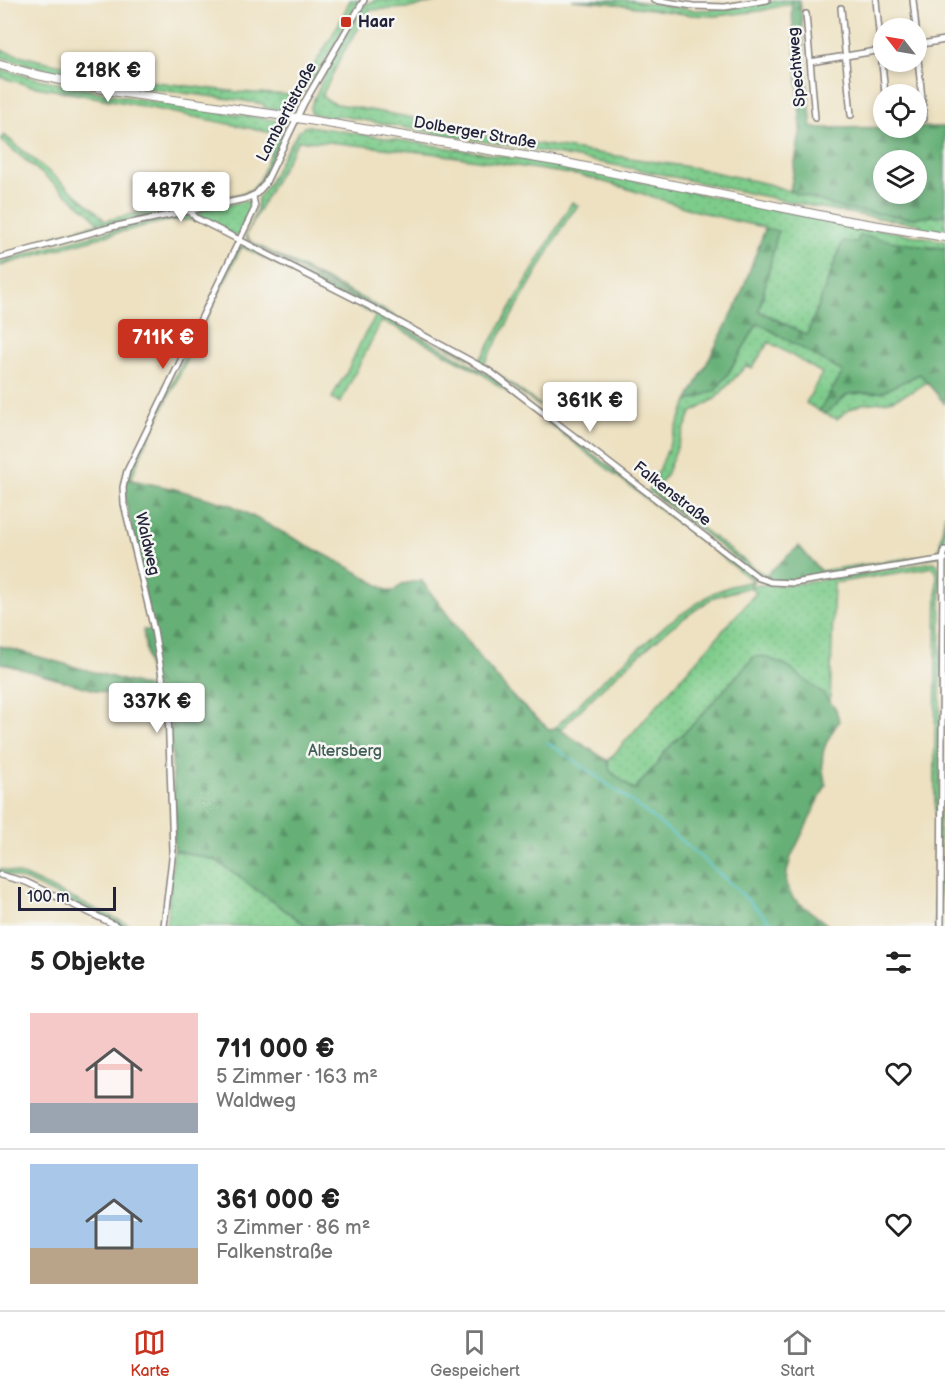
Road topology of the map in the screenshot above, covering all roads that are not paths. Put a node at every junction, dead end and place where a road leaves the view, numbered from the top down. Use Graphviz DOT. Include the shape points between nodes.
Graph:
graph roads {
  1 [pos="364,0"];
  2 [pos="654,0"];
  3 [pos="767,0"];
  4 [pos="876,0"];
  5 [pos="913,0"];
  6 [pos="841,8"];
  7 [pos="806,14"];
  8 [pos="878,18"];
  9 [pos="915,18"];
  10 [pos="945,40"];
  11 [pos="927,43"];
  12 [pos="873,51"];
  13 [pos="845,56"];
  14 [pos="810,62"];
  15 [pos="0,65"];
  16 [pos="851,115"];
  17 [pos="297,118"];
  18 [pos="814,118"];
  19 [pos="253,196"];
  20 [pos="189,210"];
  21 [pos="945,237"];
  22 [pos="240,240"];
  23 [pos="0,258"];
  24 [pos="945,550"];
  25 [pos="944,559"];
  26 [pos="0,875"];
  27 [pos="117,926"];
  28 [pos="164,926"];
  29 [pos="941,926"];
  1 -- 17 [label="street, Lambertistraße"];
  2 -- 3 [label="street" via="725,7"];
  4 -- 8 [label="street"];
  5 -- 9 [label="street"];
  6 -- 13 [label="street"];
  7 -- 14 [label="street, Spechtweg"];
  10 -- 11 [label="street"];
  12 -- 13 [label="street"];
  13 -- 14 [label="street"];
  13 -- 16 [label="street"];
  14 -- 18 [label="street, Spechtweg"];
  15 -- 17 [label="main road, Dolberger Straße" via="118,92"];
  17 -- 19 [label="street, Lambertistraße" via="265,184"];
  17 -- 21 [label="main road, Dolberger Straße" via="561,162"];
  19 -- 20 [label="street"];
  19 -- 22 [label="street, Waldweg" via="255,208"];
  20 -- 22 [label="street, Falkenstraße" via="196,218"];
  20 -- 23 [label="street"];
  22 -- 25 [label="street, Falkenstraße" via="489,371 759,578 794,583"];
  22 -- 28 [label="street, Waldweg" via="127,471 123,488 168,711 173,850"];
  24 -- 25 [label="street"];
  25 -- 29 [label="street"];
  26 -- 27 [label="street" via="26,882"];
}
